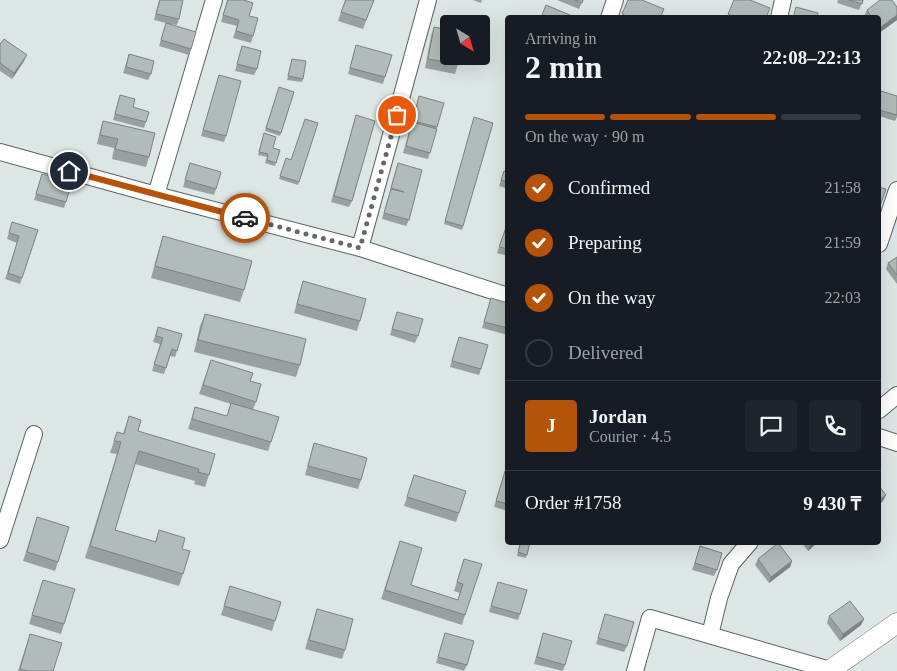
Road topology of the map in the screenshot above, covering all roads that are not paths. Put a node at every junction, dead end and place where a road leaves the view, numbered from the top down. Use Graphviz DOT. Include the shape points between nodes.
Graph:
graph roads {
  1 [pos="214,0"];
  2 [pos="428,0"];
  3 [pos="615,0"];
  4 [pos="783,0"];
  5 [pos="610,15"];
  6 [pos="780,15"];
  7 [pos="0,152"];
  8 [pos="897,190"];
  9 [pos="156,195"];
  10 [pos="881,238"];
  11 [pos="360,248"];
  12 [pos="505,295"];
  13 [pos="897,396"];
  14 [pos="881,408"];
  15 [pos="34,434"];
  16 [pos="881,438"];
  17 [pos="897,443"];
  18 [pos="0,540"];
  19 [pos="747,545"];
  20 [pos="897,623"];
  21 [pos="710,635"];
  22 [pos="635,671"];
  23 [pos="829,671"];
  1 -- 9 [label="street"];
  2 -- 11 [label="street"];
  3 -- 5 [label="street"];
  4 -- 6 [label="street"];
  7 -- 9 [label="street"];
  8 -- 10 [label="street"];
  9 -- 11 [label="street"];
  11 -- 12 [label="street"];
  13 -- 14 [label="street"];
  15 -- 18 [label="street"];
  16 -- 17 [label="street"];
  19 -- 21 [label="street" via="731,564"];
  20 -- 23 [label="main road"];
  21 -- 22 [label="street" via="650,618"];
  21 -- 23 [label="street"];
}
